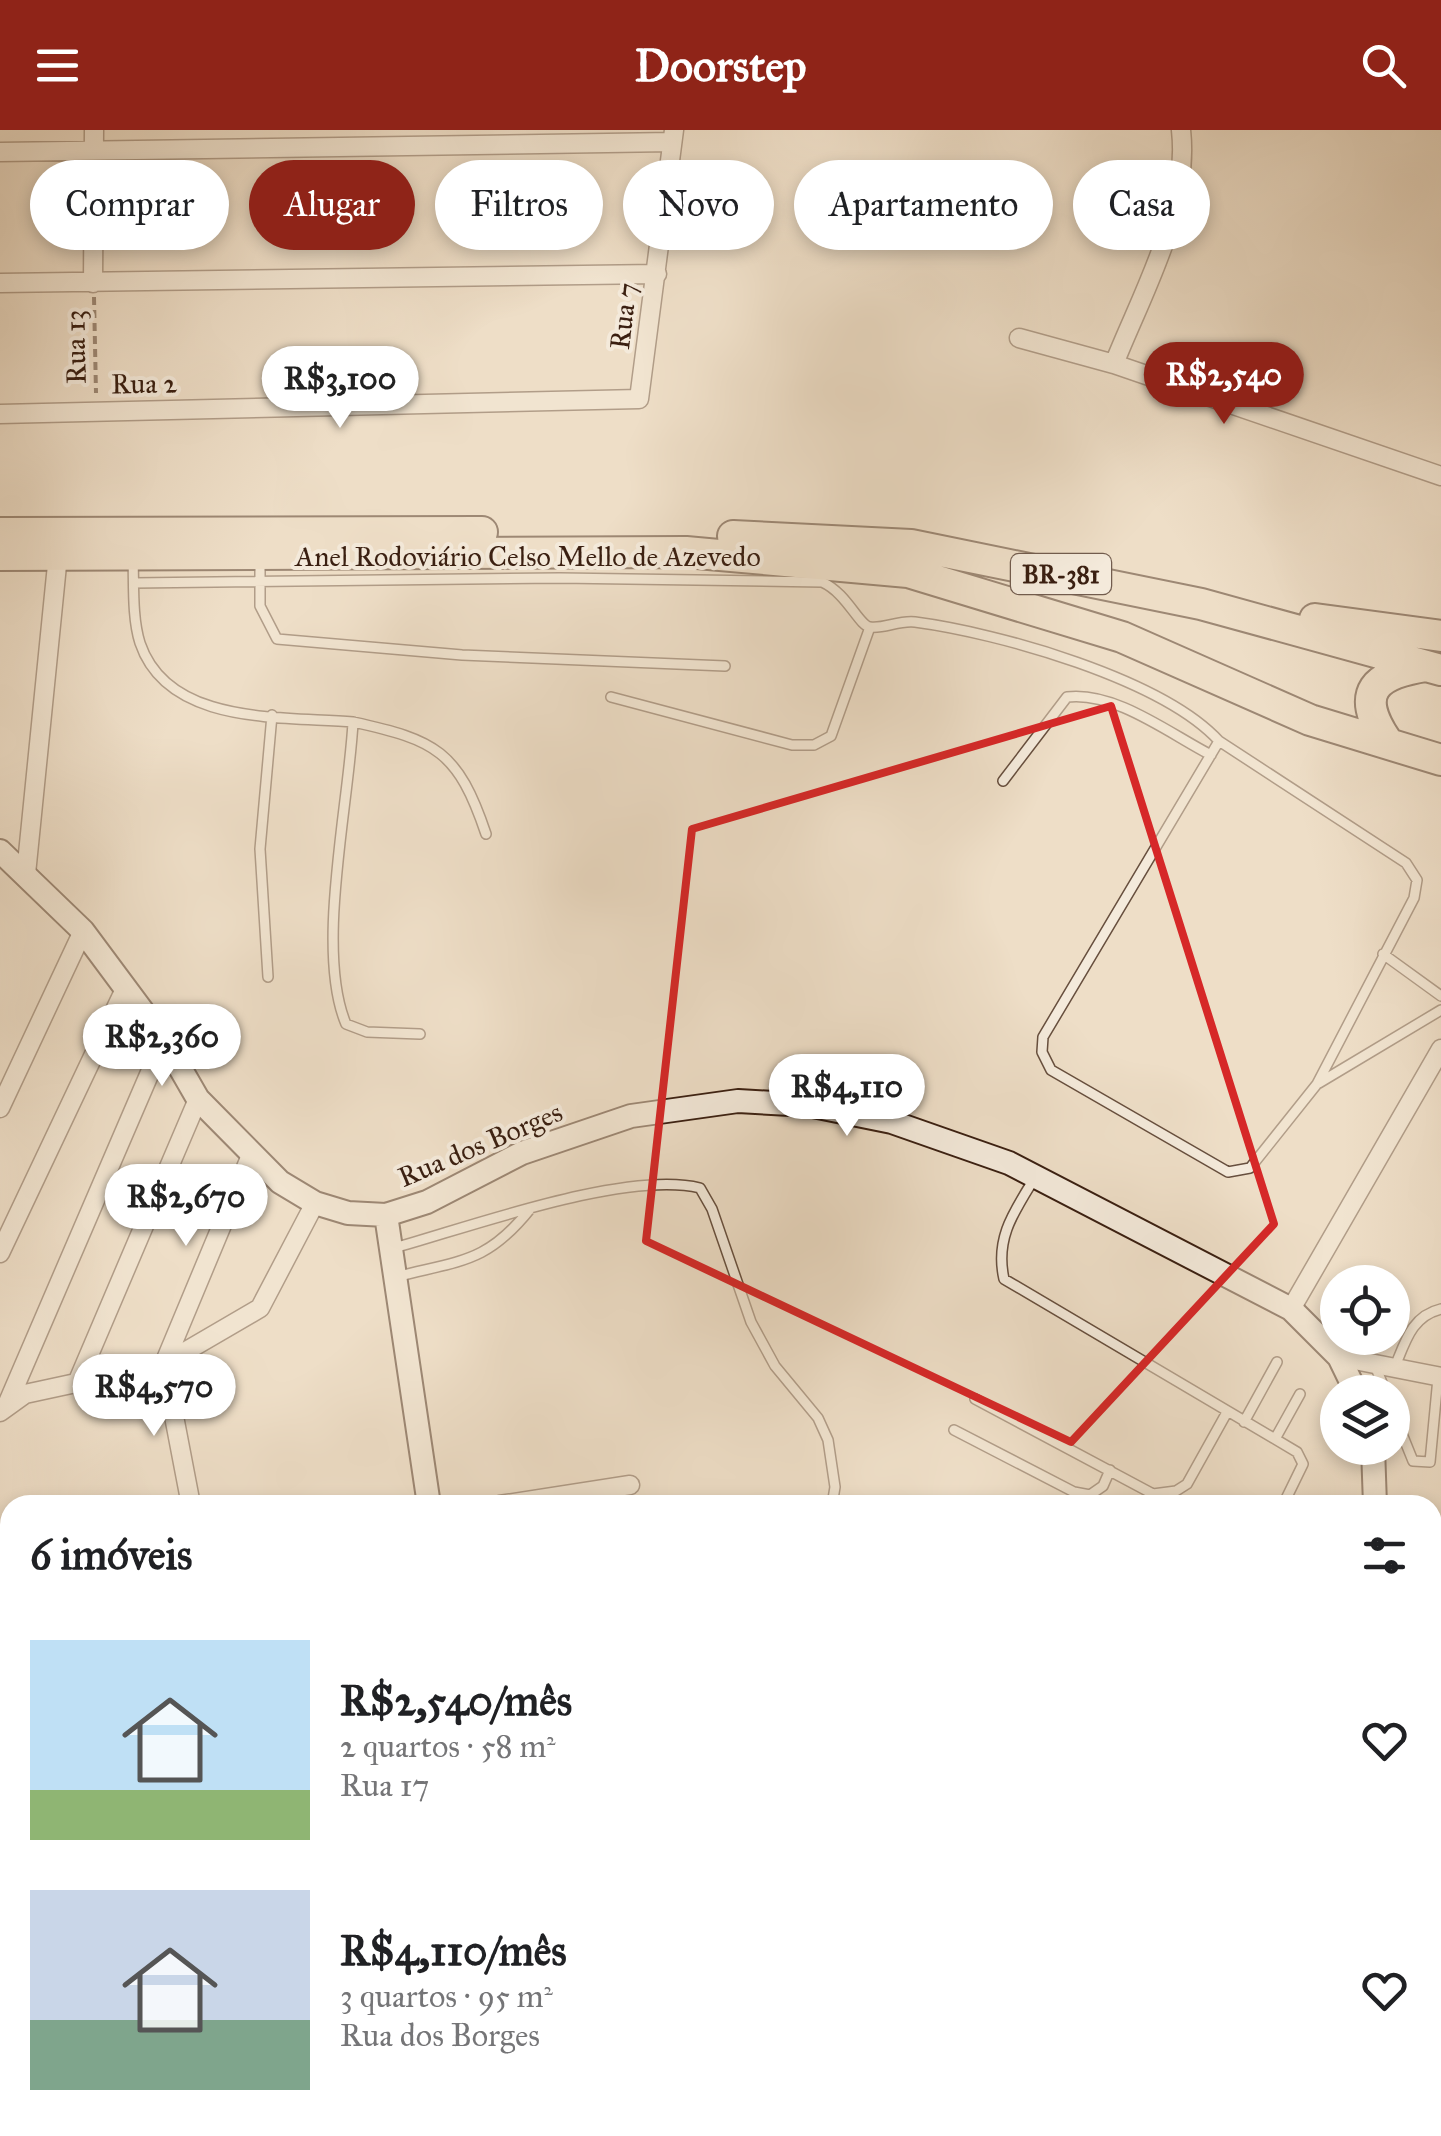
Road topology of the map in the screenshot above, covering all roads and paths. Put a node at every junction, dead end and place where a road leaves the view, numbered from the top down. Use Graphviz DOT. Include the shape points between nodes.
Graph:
graph roads {
  1 [pos="94,130"];
  2 [pos="1181,130"];
  3 [pos="673,136"];
  4 [pos="0,152"];
  5 [pos="94,153"];
  6 [pos="657,274"];
  7 [pos="94,282"];
  8 [pos="0,283"];
  9 [pos="1019,338"];
  10 [pos="1114,364"];
  11 [pos="642,390"];
  12 [pos="97,411"];
  13 [pos="0,414"];
  14 [pos="1441,476"];
  15 [pos="0,533"];
  16 [pos="0,555"];
  17 [pos="58,555"];
  18 [pos="260,567"];
  19 [pos="134,569"];
  20 [pos="1201,604"];
  21 [pos="870,628"];
  22 [pos="1441,636"];
  23 [pos="725,666"];
  24 [pos="1434,668"];
  25 [pos="612,697"];
  26 [pos="272,715"];
  27 [pos="352,722"];
  28 [pos="1386,740"];
  29 [pos="1219,741"];
  30 [pos="1211,755"];
  31 [pos="1441,760"];
  32 [pos="1003,781"];
  33 [pos="486,834"];
  34 [pos="2,857"];
  35 [pos="26,874"];
  36 [pos="84,932"];
  37 [pos="1383,954"];
  38 [pos="268,977"];
  39 [pos="125,989"];
  40 [pos="1441,996"];
  41 [pos="1441,1010"];
  42 [pos="420,1034"];
  43 [pos="164,1040"];
  44 [pos="1441,1048"];
  45 [pos="1317,1084"];
  46 [pos="198,1099"];
  47 [pos="0,1108"];
  48 [pos="252,1153"];
  49 [pos="1036,1177"];
  50 [pos="315,1203"];
  51 [pos="533,1206"];
  52 [pos="386,1215"];
  53 [pos="391,1248"];
  54 [pos="0,1253"];
  55 [pos="396,1277"];
  56 [pos="1441,1309"];
  57 [pos="1291,1310"];
  58 [pos="1338,1357"];
  59 [pos="1277,1362"];
  60 [pos="164,1364"];
  61 [pos="1384,1368"];
  62 [pos="1347,1375"];
  63 [pos="1385,1375"];
  64 [pos="1440,1376"];
  65 [pos="78,1383"];
  66 [pos="1300,1394"];
  67 [pos="975,1398"];
  68 [pos="3,1410"];
  69 [pos="1226,1414"];
  70 [pos="1244,1422"];
  71 [pos="954,1430"];
  72 [pos="1275,1439"];
  73 [pos="1410,1454"];
  74 [pos="1374,1465"];
  75 [pos="1110,1470"];
  76 [pos="630,1485"];
  77 [pos="188,1495"];
  78 [pos="428,1495"];
  79 [pos="565,1495"];
  80 [pos="833,1495"];
  81 [pos="1288,1495"];
  82 [pos="1375,1495"];
  1 -- 5 [label="street"];
  2 -- 10 [label="street" via="1179,198"];
  3 -- 5 [label="street"];
  3 -- 6 [label="street, Rua 7"];
  4 -- 5 [label="street"];
  5 -- 7 [label="street"];
  6 -- 7 [label="street"];
  6 -- 11 [label="street, Rua 7"];
  7 -- 8 [label="street"];
  7 -- 12 [label="path, Rua 13"];
  9 -- 10 [label="street"];
  10 -- 14 [label="street"];
  11 -- 12 [label="street, Rua 2" via="630,402"];
  12 -- 13 [label="street, Rua 2"];
  15 -- 20 [label="highway, Anel Rodoviário Celso Mello de Azevedo / BR-381" via="282,530 844,539 911,545"];
  16 -- 17 [label="highway, Anel Rodoviário Celso Mello de Azevedo / BR-381"];
  17 -- 19 [label="highway, Anel Rodoviário Celso Mello de Azevedo / BR-381"];
  17 -- 35 [label="street"];
  18 -- 19 [label="highway, Anel Rodoviário Celso Mello de Azevedo / BR-381"];
  18 -- 21 [label="lane" via="822,582 841,590 858,622"];
  18 -- 23 [label="lane" via="260,606 277,640"];
  18 -- 28 [label="highway, Anel Rodoviário Celso Mello de Azevedo / BR-381" via="686,552 908,572 1122,637 1310,720"];
  19 -- 26 [label="lane" via="140,641 157,678 208,708"];
  20 -- 22 [label="highway"];
  20 -- 24 [label="highway, Anel Rodoviário Celso Mello de Azevedo / BR-381"];
  21 -- 25 [label="lane" via="830,736 814,745 792,746"];
  21 -- 29 [label="lane" via="916,622 1022,644 1142,690 1200,720"];
  24 -- 28 [label="highway" via="1399,670 1379,680 1370,694 1371,718"];
  26 -- 27 [label="lane"];
  26 -- 38 [label="lane" via="260,849"];
  27 -- 33 [label="lane" via="407,734 440,751 470,786"];
  27 -- 42 [label="lane" via="334,922 340,1008 346,1024 367,1032"];
  28 -- 31 [label="highway, Anel Rodoviário Celso Mello de Azevedo / BR-381"];
  29 -- 30 [label="lane"];
  29 -- 37 [label="lane" via="1406,863 1417,880 1414,898"];
  30 -- 32 [label="lane" via="1084,694 1068,696"];
  30 -- 45 [label="lane" via="1043,1038 1042,1052 1051,1070 1228,1172 1250,1168"];
  34 -- 35 [label="street, Rua dos Borges"];
  35 -- 36 [label="street, Rua dos Borges"];
  36 -- 39 [label="street, Rua dos Borges"];
  36 -- 47 [label="street"];
  37 -- 40 [label="lane"];
  37 -- 45 [label="lane"];
  39 -- 43 [label="street, Rua dos Borges"];
  39 -- 54 [label="street"];
  41 -- 45 [label="lane"];
  43 -- 46 [label="street, Rua dos Borges"];
  43 -- 68 [label="street"];
  44 -- 57 [label="street"];
  46 -- 48 [label="street, Rua dos Borges"];
  46 -- 65 [label="street"];
  48 -- 50 [label="street, Rua dos Borges" via="280,1182"];
  48 -- 60 [label="street"];
  49 -- 52 [label="street, Rua dos Borges" via="892,1122 808,1105 738,1101 631,1116 522,1153 427,1202"];
  49 -- 57 [label="street, Rua dos Borges"];
  49 -- 69 [label="lane" via="998,1252 1004,1279"];
  50 -- 52 [label="street, Rua dos Borges"];
  50 -- 60 [label="street" via="260,1308"];
  51 -- 53 [label="lane"];
  51 -- 55 [label="lane" via="503,1244"];
  51 -- 80 [label="lane" via="675,1182 700,1188 751,1322 828,1440"];
  52 -- 53 [label="street"];
  53 -- 55 [label="street"];
  55 -- 78 [label="street"];
  56 -- 61 [label="lane" via="1424,1313"];
  57 -- 58 [label="street, Rua dos Borges"];
  58 -- 61 [label="street"];
  58 -- 62 [label="street, Rua dos Borges"];
  59 -- 70 [label="lane"];
  60 -- 65 [label="street"];
  60 -- 77 [label="street"];
  61 -- 63 [label="lane"];
  61 -- 64 [label="street"];
  64 -- 73 [label="lane" via="1430,1462 1413,1461"];
  65 -- 68 [label="street" via="25,1394"];
  66 -- 72 [label="lane"];
  67 -- 75 [label="lane"];
  69 -- 70 [label="lane"];
  69 -- 75 [label="lane" via="1187,1484 1176,1491 1153,1494"];
  70 -- 72 [label="lane"];
  71 -- 75 [label="lane" via="1074,1492 1090,1495"];
  72 -- 81 [label="lane" via="1303,1464"];
  74 -- 82 [label="street"];
  76 -- 79 [label="street"];
}
